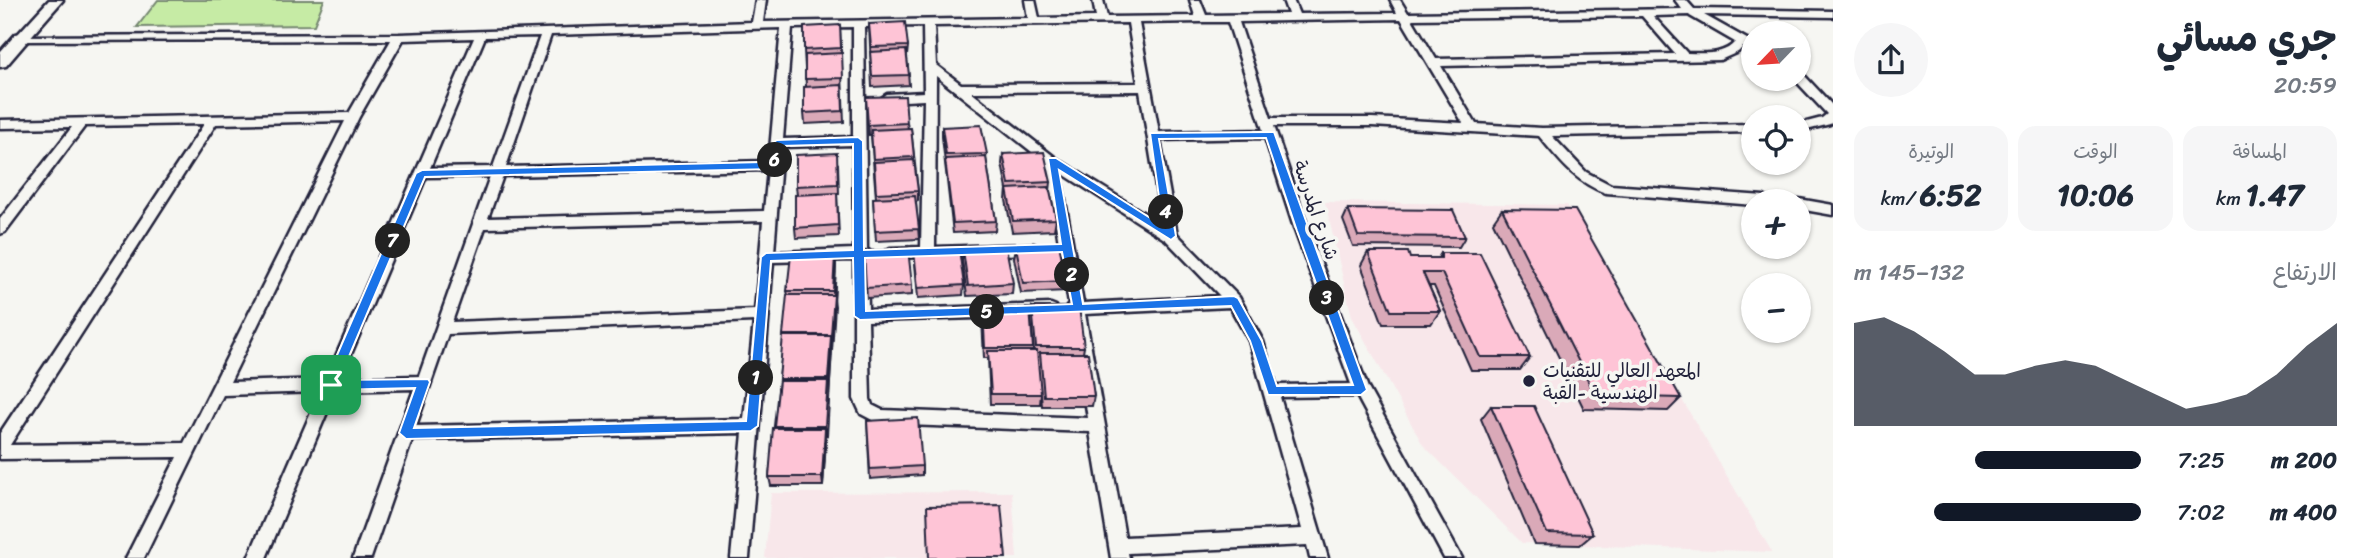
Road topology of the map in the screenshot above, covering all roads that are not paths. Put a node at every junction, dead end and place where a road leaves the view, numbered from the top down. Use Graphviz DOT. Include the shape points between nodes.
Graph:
graph roads {
  1 [pos="56,0"];
  2 [pos="761,0"];
  3 [pos="1030,0"];
  4 [pos="1098,0"];
  5 [pos="1195,0"];
  6 [pos="1288,0"];
  7 [pos="1395,0"];
  8 [pos="1680,0"];
  9 [pos="1780,0"];
  10 [pos="1691,12"];
  11 [pos="1645,13"];
  12 [pos="1793,14"];
  13 [pos="1833,14"];
  14 [pos="1295,17"];
  15 [pos="1405,17"];
  16 [pos="1232,18"];
  17 [pos="1202,19"];
  18 [pos="1102,20"];
  19 [pos="1133,20"];
  20 [pos="1034,22"];
  21 [pos="928,23"];
  22 [pos="858,24"];
  23 [pos="757,25"];
  24 [pos="787,25"];
  25 [pos="547,32"];
  26 [pos="481,34"];
  27 [pos="399,37"];
  28 [pos="0,38"];
  29 [pos="22,38"];
  30 [pos="1741,40"];
  31 [pos="1741,42"];
  32 [pos="1685,58"];
  33 [pos="0,62"];
  34 [pos="1434,63"];
  35 [pos="930,66"];
  36 [pos="1144,87"];
  37 [pos="958,88"];
  38 [pos="1811,90"];
  39 [pos="930,96"];
  40 [pos="858,99"];
  41 [pos="1833,115"];
  42 [pos="354,117"];
  43 [pos="83,121"];
  44 [pos="212,121"];
  45 [pos="0,124"];
  46 [pos="1811,125"];
  47 [pos="1269,128"];
  48 [pos="1472,128"];
  49 [pos="1741,128"];
  50 [pos="1542,132"];
  51 [pos="1153,136"];
  52 [pos="858,141"];
  53 [pos="777,143"];
  54 [pos="1052,160"];
  55 [pos="774,165"];
  56 [pos="498,172"];
  57 [pos="422,173"];
  58 [pos="1741,199"];
  59 [pos="1811,207"];
  60 [pos="1833,210"];
  61 [pos="770,216"];
  62 [pos="480,223"];
  63 [pos="0,229"];
  64 [pos="1171,236"];
  65 [pos="1067,247"];
  66 [pos="929,252"];
  67 [pos="859,254"];
  68 [pos="766,257"];
  69 [pos="1234,301"];
  70 [pos="1079,309"];
  71 [pos="761,315"];
  72 [pos="860,316"];
  73 [pos="443,328"];
  74 [pos="423,382"];
  75 [pos="331,385"];
  76 [pos="219,389"];
  77 [pos="1361,390"];
  78 [pos="1273,391"];
  79 [pos="1097,425"];
  80 [pos="751,426"];
  81 [pos="406,433"];
  82 [pos="0,446"];
  83 [pos="190,450"];
  84 [pos="0,452"];
  85 [pos="1312,537"];
  86 [pos="1119,551"];
  87 [pos="135,558"];
  88 [pos="257,558"];
  89 [pos="362,558"];
  90 [pos="740,558"];
  91 [pos="1319,558"];
  92 [pos="1453,558"];
  1 -- 29 [label="street"];
  2 -- 23 [label="street"];
  3 -- 20 [label="street"];
  4 -- 18 [label="street"];
  5 -- 17 [label="street"];
  6 -- 14 [label="street"];
  7 -- 15 [label="street"];
  8 -- 10 [label="street"];
  9 -- 12 [label="street"];
  10 -- 11 [label="street"];
  10 -- 12 [label="street"];
  10 -- 30 [label="street"];
  11 -- 15 [label="street"];
  11 -- 32 [label="street"];
  12 -- 13 [label="street"];
  14 -- 15 [label="street"];
  14 -- 16 [label="street"];
  15 -- 34 [label="street"];
  16 -- 17 [label="street"];
  16 -- 47 [label="street, شارع المدرسة"];
  17 -- 19 [label="street"];
  18 -- 19 [label="street"];
  18 -- 20 [label="street"];
  19 -- 36 [label="street"];
  20 -- 21 [label="street"];
  21 -- 22 [label="street"];
  21 -- 35 [label="street"];
  22 -- 24 [label="street"];
  22 -- 40 [label="street"];
  23 -- 24 [label="street"];
  23 -- 25 [label="street"];
  24 -- 53 [label="street"];
  25 -- 26 [label="street"];
  25 -- 56 [label="street"];
  26 -- 27 [label="street"];
  26 -- 57 [label="street"];
  27 -- 29 [label="street"];
  27 -- 42 [label="street"];
  28 -- 29 [label="main road"];
  29 -- 33 [label="main road"];
  31 -- 32 [label="street" via="1727,54"];
  32 -- 34 [label="street"];
  34 -- 48 [label="street"];
  35 -- 37 [label="street"];
  35 -- 39 [label="street"];
  36 -- 37 [label="street"];
  36 -- 51 [label="street"];
  37 -- 54 [label="street"];
  38 -- 41 [label="street"];
  39 -- 40 [label="street"];
  39 -- 66 [label="street"];
  40 -- 52 [label="street"];
  41 -- 46 [label="street"];
  42 -- 44 [label="street"];
  42 -- 76 [label="street"];
  43 -- 44 [label="street"];
  43 -- 45 [label="street"];
  43 -- 63 [label="street"];
  44 -- 82 [label="street"];
  47 -- 48 [label="street" via="1372,122"];
  47 -- 51 [label="street"];
  47 -- 77 [label="street, شارع المدرسة"];
  48 -- 50 [label="street"];
  49 -- 50 [label="street"];
  50 -- 58 [label="street" via="1596,187"];
  51 -- 64 [label="street"];
  52 -- 53 [label="street"];
  52 -- 67 [label="street"];
  53 -- 55 [label="street"];
  54 -- 64 [label="street"];
  54 -- 65 [label="street"];
  55 -- 56 [label="street"];
  55 -- 61 [label="street"];
  56 -- 57 [label="street"];
  56 -- 62 [label="street"];
  57 -- 75 [label="street"];
  59 -- 60 [label="street"];
  61 -- 62 [label="street"];
  61 -- 68 [label="street"];
  62 -- 73 [label="street"];
  64 -- 69 [label="street"];
  65 -- 66 [label="street"];
  65 -- 70 [label="street"];
  66 -- 67 [label="street"];
  67 -- 68 [label="street"];
  67 -- 72 [label="street"];
  68 -- 71 [label="street"];
  69 -- 70 [label="street"];
  69 -- 78 [label="street" via="1256,341"];
  70 -- 72 [label="street"];
  70 -- 79 [label="street"];
  71 -- 73 [label="street"];
  71 -- 80 [label="street"];
  72 -- 79 [label="street" via="862,399 873,414"];
  73 -- 74 [label="street"];
  74 -- 75 [label="street"];
  74 -- 81 [label="street"];
  75 -- 76 [label="street"];
  75 -- 88 [label="street"];
  76 -- 83 [label="street"];
  77 -- 78 [label="street"];
  77 -- 92 [label="street, شارع المدرسة"];
  78 -- 85 [label="street"];
  79 -- 86 [label="street"];
  80 -- 81 [label="street"];
  80 -- 90 [label="street"];
  81 -- 89 [label="street"];
  83 -- 84 [label="street"];
  83 -- 87 [label="street"];
  85 -- 86 [label="street"];
  85 -- 91 [label="street"];
}
